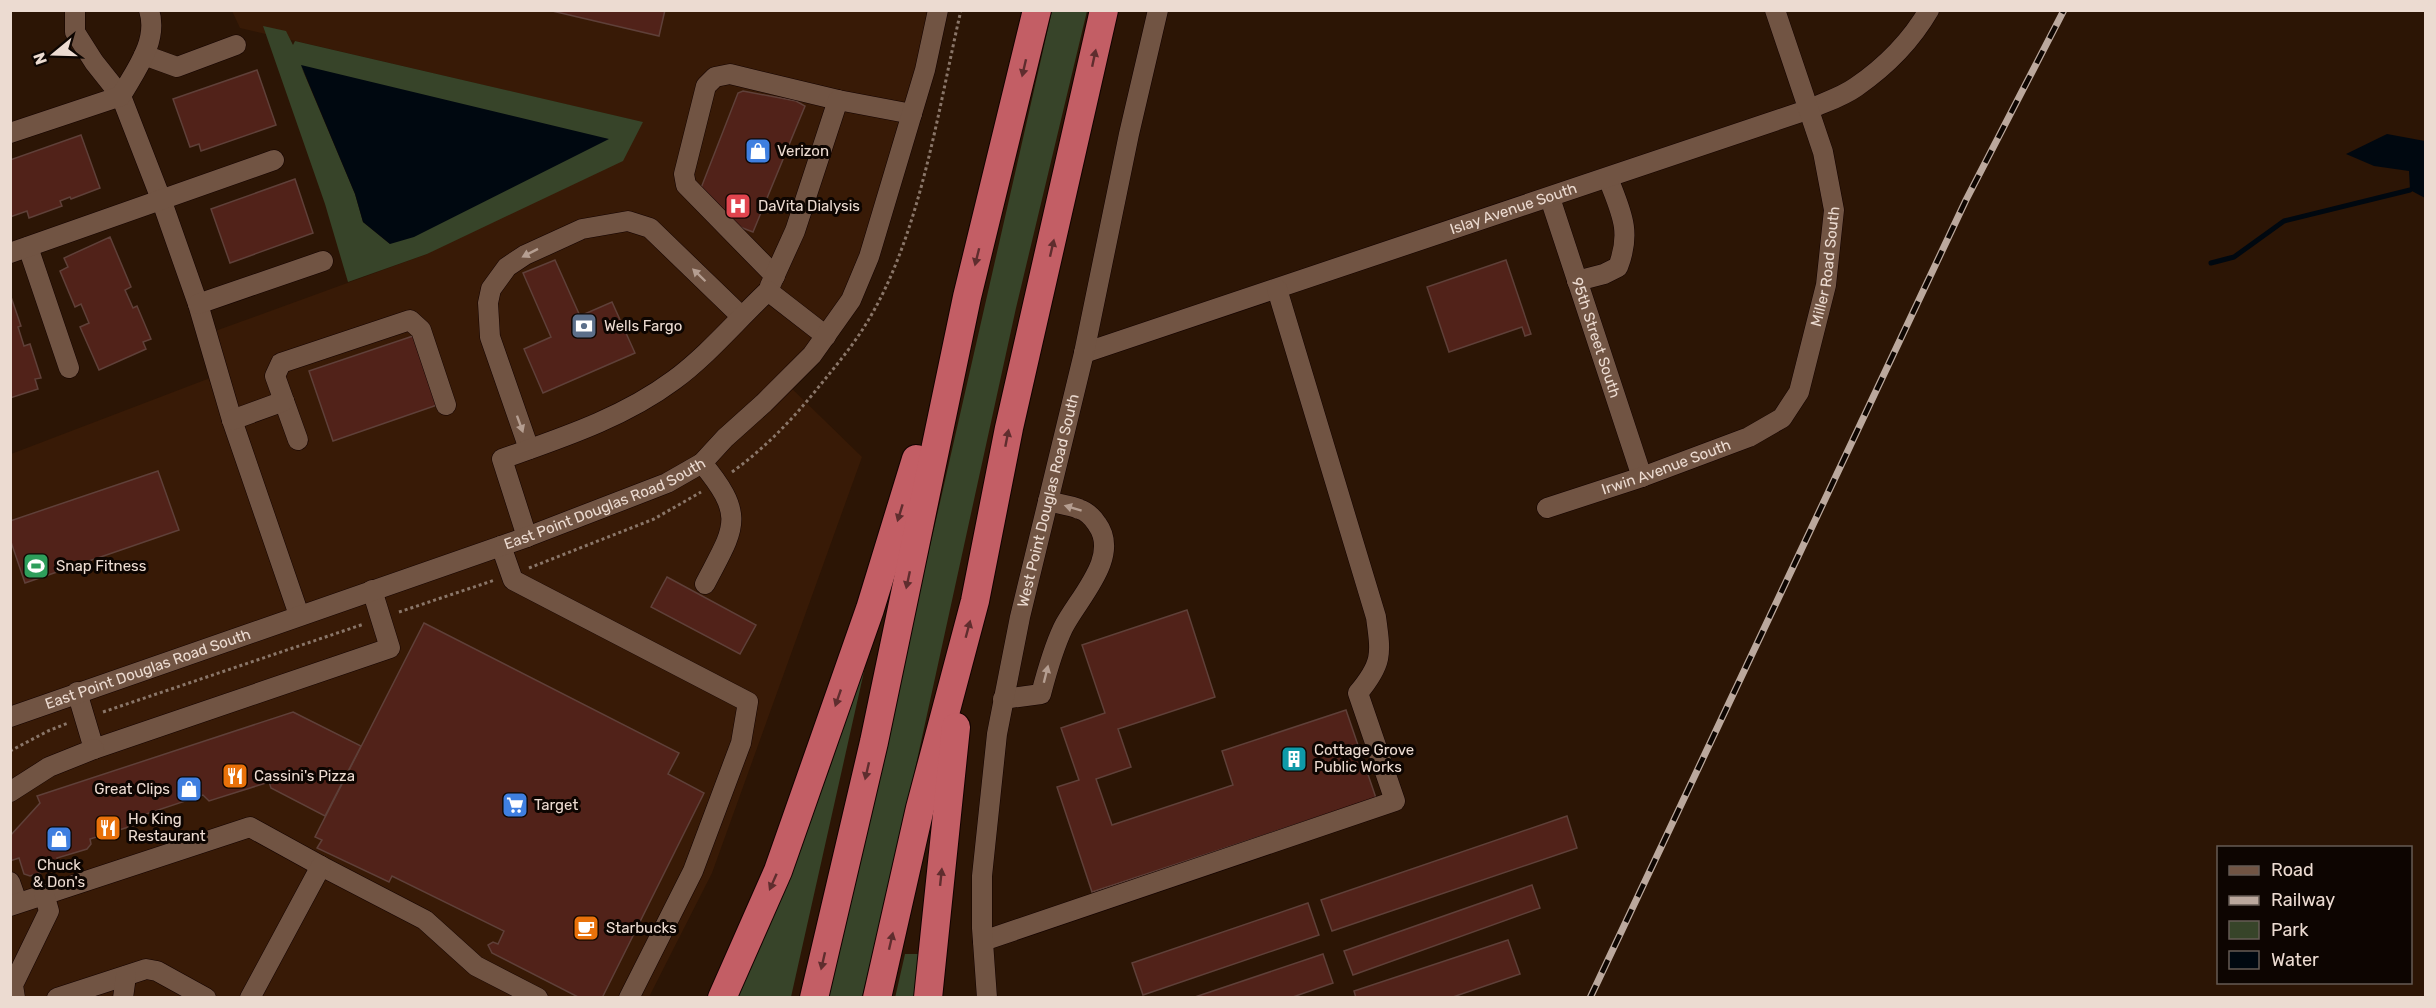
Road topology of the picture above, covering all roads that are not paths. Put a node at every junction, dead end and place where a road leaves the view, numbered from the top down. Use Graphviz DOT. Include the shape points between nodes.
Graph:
graph roads {
  1 [pos="75,10"];
  2 [pos="149,10"];
  3 [pos="938,10"];
  4 [pos="1037,10"];
  5 [pos="1104,10"];
  6 [pos="1158,10"];
  7 [pos="1775,10"];
  8 [pos="1924,18"];
  9 [pos="236,45"];
  10 [pos="144,55"];
  11 [pos="121,96"];
  12 [pos="838,99"];
  13 [pos="1810,110"];
  14 [pos="912,114"];
  15 [pos="10,133"];
  16 [pos="274,160"];
  17 [pos="1608,178"];
  18 [pos="1550,198"];
  19 [pos="161,199"];
  20 [pos="19,250"];
  21 [pos="323,261"];
  22 [pos="1577,281"];
  23 [pos="771,284"];
  24 [pos="1277,289"];
  25 [pos="967,297"];
  26 [pos="198,304"];
  27 [pos="741,316"];
  28 [pos="826,336"];
  29 [pos="1084,353"];
  30 [pos="69,368"];
  31 [pos="284,401"];
  32 [pos="446,405"];
  33 [pos="1782,417"];
  34 [pos="232,420"];
  35 [pos="298,440"];
  36 [pos="529,449"];
  37 [pos="702,463"];
  38 [pos="1642,477"];
  39 [pos="1048,501"];
  40 [pos="1547,508"];
  41 [pos="527,537"];
  42 [pos="501,546"];
  43 [pos="705,584"];
  44 [pos="372,590"];
  45 [pos="299,615"];
  46 [pos="953,686"];
  47 [pos="77,692"];
  48 [pos="1004,699"];
  49 [pos="10,717"];
  50 [pos="94,749"];
  51 [pos="10,792"];
  52 [pos="321,867"];
  53 [pos="10,882"];
  54 [pos="44,894"];
  55 [pos="14,904"];
  56 [pos="983,941"];
  57 [pos="126,976"];
  58 [pos="179,990"];
  59 [pos="15,998"];
  60 [pos="57,998"];
  61 [pos="123,998"];
  62 [pos="206,998"];
  63 [pos="250,998"];
  64 [pos="537,998"];
  65 [pos="629,998"];
  66 [pos="722,998"];
  67 [pos="814,998"];
  68 [pos="877,998"];
  69 [pos="928,998"];
  70 [pos="987,998"];
  1 -- 11 [label="street" via="75,32"];
  2 -- 10 [label="street" via="152,27"];
  3 -- 14 [label="street, East Point Douglas Road South"];
  4 -- 25 [label="highway, one-way"];
  46 -- 5 [label="highway, one-way"];
  6 -- 29 [label="street, West Point Douglas Road South"];
  7 -- 13 [label="street, Miller Road South"];
  8 -- 13 [label="street, Islay Avenue South" via="1892,58 1854,89"];
  9 -- 10 [label="street" via="177,67"];
  10 -- 11 [label="street"];
  11 -- 15 [label="street"];
  11 -- 19 [label="street"];
  12 -- 14 [label="street"];
  12 -- 23 [label="street" via="795,231"];
  12 -- 23 [label="street" via="730,74 715,77 706,86 684,180"];
  13 -- 17 [label="street, Islay Avenue South"];
  13 -- 33 [label="street, Miller Road South" via="1834,210 1826,285 1809,357 1799,392"];
  14 -- 28 [label="street, East Point Douglas Road South" via="869,257 851,300"];
  16 -- 19 [label="street"];
  17 -- 18 [label="street, Islay Avenue South"];
  17 -- 22 [label="street" via="1624,221 1623,253 1618,267"];
  18 -- 22 [label="street, 95th Street South"];
  18 -- 24 [label="street, Islay Avenue South"];
  19 -- 20 [label="street"];
  19 -- 26 [label="street"];
  20 -- 30 [label="street"];
  21 -- 26 [label="street"];
  22 -- 38 [label="street, 95th Street South"];
  23 -- 27 [label="street"];
  23 -- 28 [label="street"];
  24 -- 29 [label="street, Islay Avenue South"];
  24 -- 56 [label="street" via="1376,617 1381,653 1372,675 1358,693 1395,801"];
  25 -- 66 [label="highway, one-way" via="870,609 778,870"];
  25 -- 67 [label="highway, one-way" via="874,742"];
  26 -- 34 [label="street"];
  27 -- 36 [label="street" via="674,381 574,434"];
  27 -- 36 [label="street, one-way" via="650,228 628,221 582,229 516,261 497,277 491,289 489,328 496,360"];
  28 -- 37 [label="street, East Point Douglas Road South" via="812,355"];
  29 -- 39 [label="street, West Point Douglas Road South"];
  31 -- 32 [label="street" via="275,376 281,363 410,320 421,330"];
  31 -- 34 [label="street"];
  31 -- 35 [label="street"];
  33 -- 38 [label="street, Irwin Avenue South" via="1749,437"];
  34 -- 45 [label="street"];
  36 -- 41 [label="street" via="502,459"];
  37 -- 41 [label="street, East Point Douglas Road South" via="667,483"];
  37 -- 43 [label="street" via="717,482 733,522 730,536"];
  38 -- 40 [label="street, Irwin Avenue South"];
  39 -- 48 [label="street, West Point Douglas Road South"];
  48 -- 39 [label="street, one-way" via="1041,694 1060,635 1104,554 1100,529 1090,515"];
  41 -- 42 [label="street, East Point Douglas Road South"];
  42 -- 44 [label="street, East Point Douglas Road South"];
  42 -- 65 [label="street" via="513,580 748,702 741,742 693,872"];
  44 -- 45 [label="street, East Point Douglas Road South"];
  44 -- 50 [label="street" via="390,648"];
  45 -- 47 [label="street, East Point Douglas Road South"];
  68 -- 46 [label="highway, one-way" via="920,808"];
  69 -- 46 [label="highway, one-way" via="956,722"];
  47 -- 49 [label="street, East Point Douglas Road South"];
  47 -- 50 [label="street"];
  48 -- 56 [label="street, West Point Douglas Road South" via="982,876"];
  50 -- 51 [label="street" via="49,767"];
  52 -- 54 [label="street" via="250,827"];
  52 -- 63 [label="street"];
  52 -- 64 [label="street" via="425,920 476,966"];
  53 -- 55 [label="street"];
  54 -- 55 [label="street"];
  54 -- 59 [label="street" via="49,911 13,985"];
  56 -- 70 [label="street, West Point Douglas Road South"];
  57 -- 58 [label="street" via="146,969 157,971"];
  57 -- 60 [label="street"];
  57 -- 61 [label="street"];
  58 -- 62 [label="street"];
}
